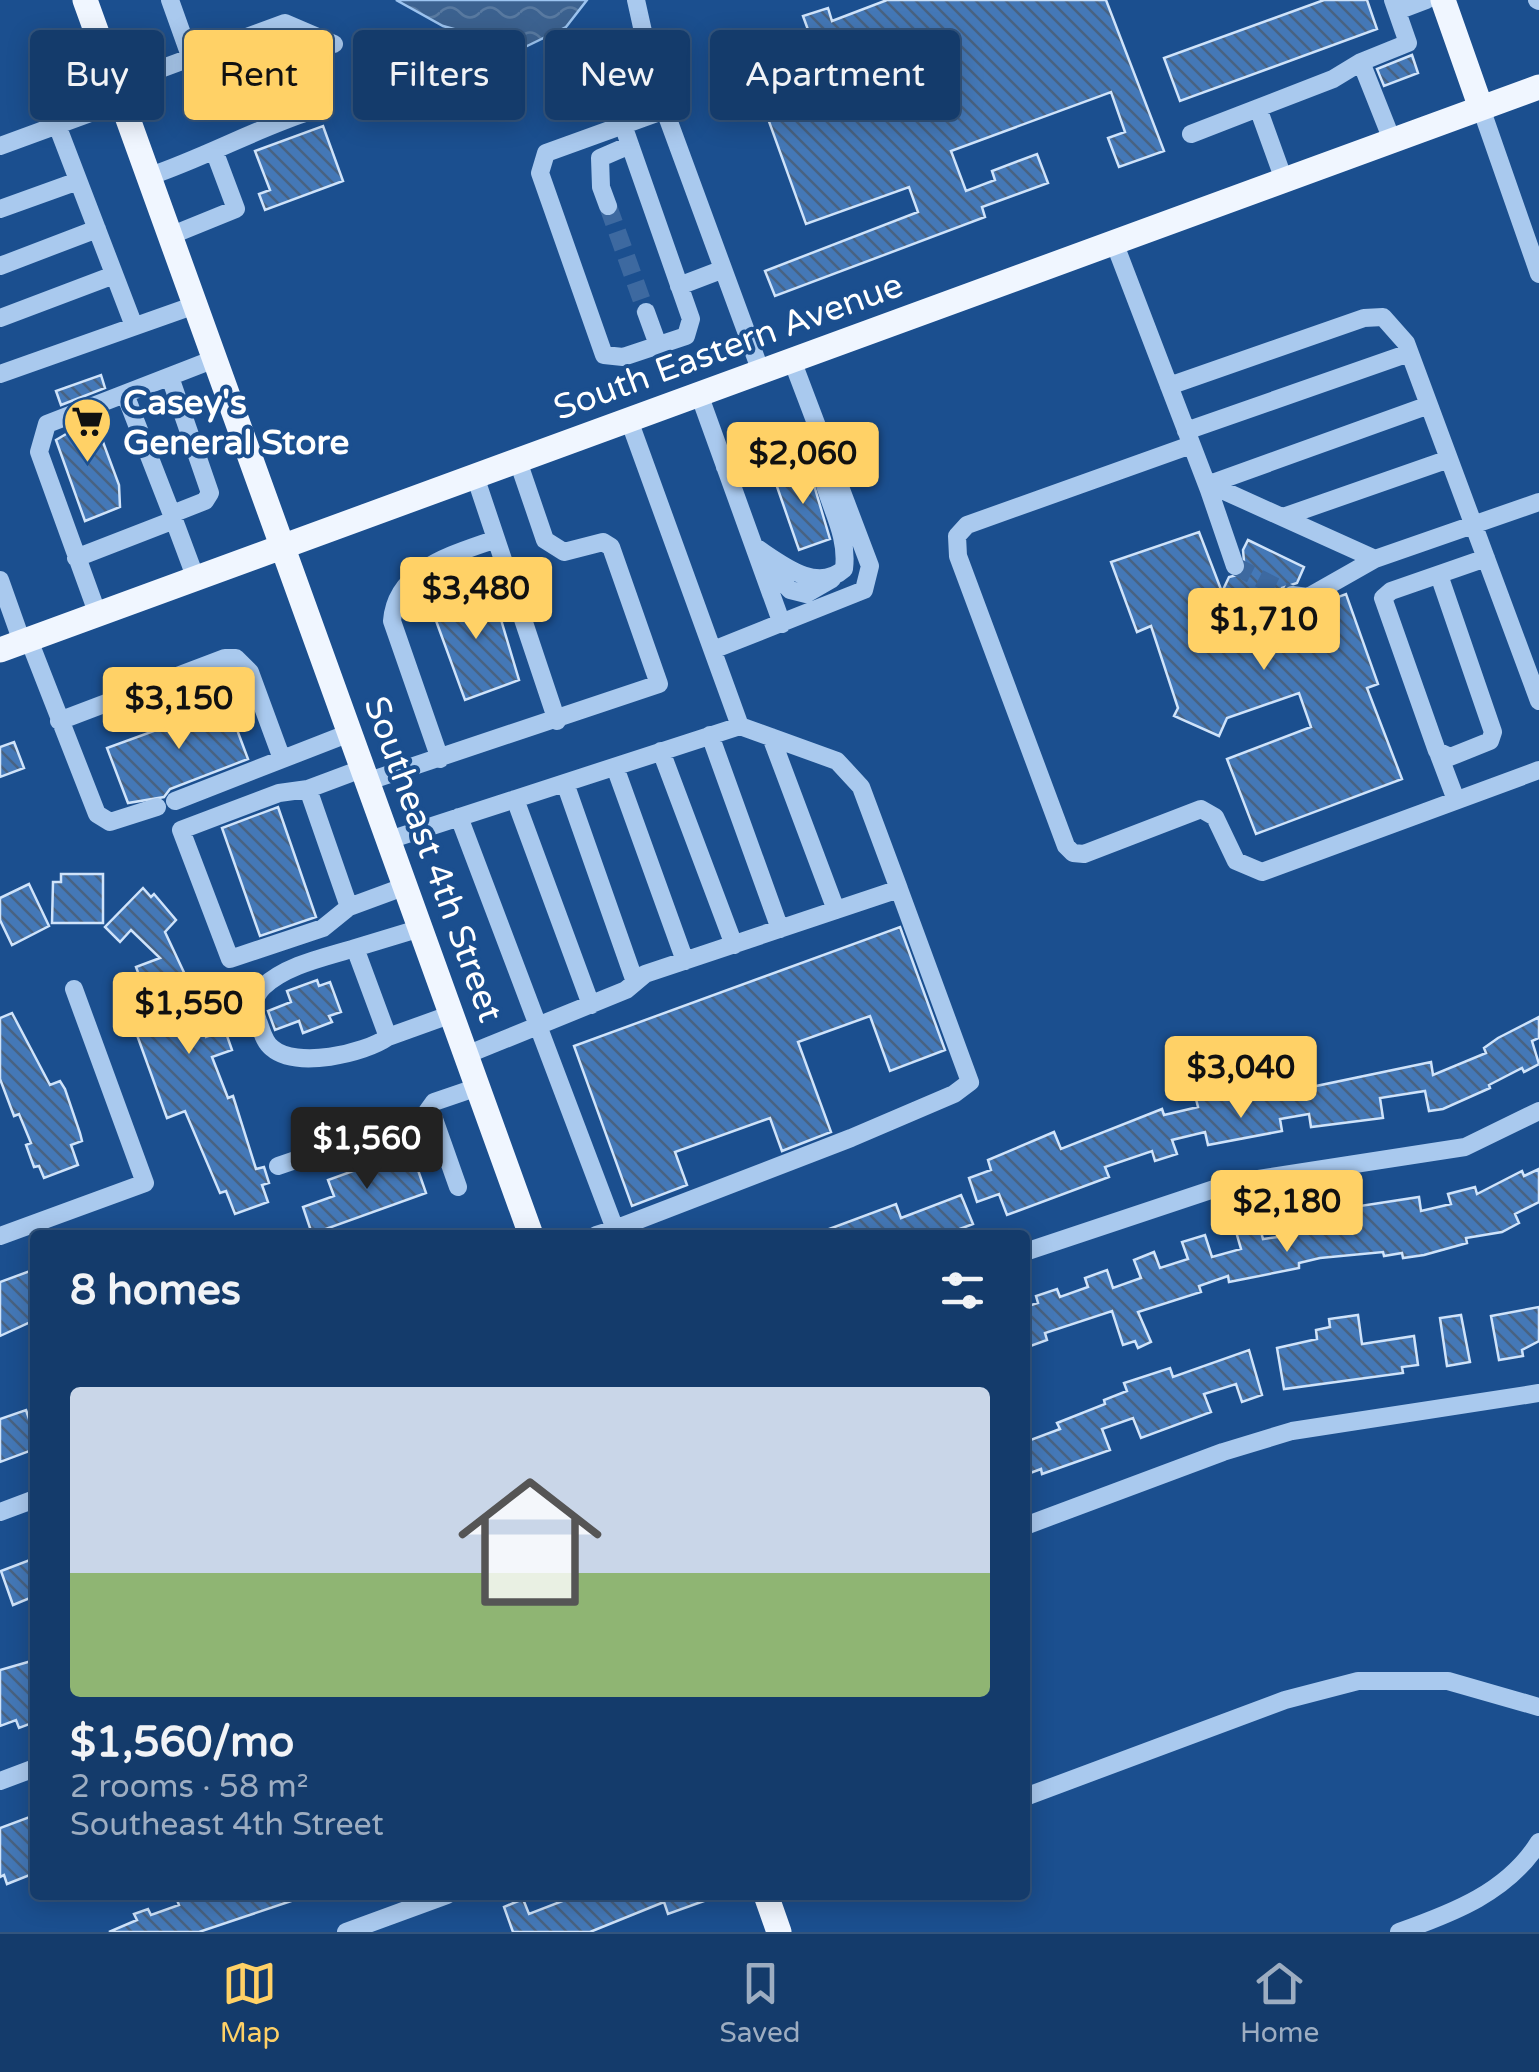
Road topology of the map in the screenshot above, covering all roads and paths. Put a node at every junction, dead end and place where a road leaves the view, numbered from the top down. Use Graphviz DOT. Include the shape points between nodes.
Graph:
graph roads {
  1 [pos="85,0"];
  2 [pos="170,0"];
  3 [pos="636,0"];
  4 [pos="1426,0"];
  5 [pos="1443,0"];
  6 [pos="1395,6"];
  7 [pos="96,30"];
  8 [pos="264,30"];
  9 [pos="301,30"];
  10 [pos="641,30"];
  11 [pos="184,39"];
  12 [pos="1360,62"];
  13 [pos="1539,87"];
  14 [pos="1258,108"];
  15 [pos="1481,108"];
  16 [pos="67,120"];
  17 [pos="130,120"];
  18 [pos="284,120"];
  19 [pos="637,120"];
  20 [pos="668,120"];
  21 [pos="57,125"];
  22 [pos="623,125"];
  23 [pos="1191,134"];
  24 [pos="1392,140"];
  25 [pos="0,146"];
  26 [pos="630,146"];
  27 [pos="215,153"];
  28 [pos="150,176"];
  29 [pos="1284,180"];
  30 [pos="78,181"];
  31 [pos="608,206"];
  32 [pos="0,209"];
  33 [pos="97,230"];
  34 [pos="172,235"];
  35 [pos="1114,242"];
  36 [pos="0,266"];
  37 [pos="721,270"];
  38 [pos="1539,274"];
  39 [pos="114,275"];
  40 [pos="679,286"];
  41 [pos="198,304"];
  42 [pos="646,312"];
  43 [pos="0,318"];
  44 [pos="134,326"];
  45 [pos="658,345"];
  46 [pos="1409,353"];
  47 [pos="217,358"];
  48 [pos="792,360"];
  49 [pos="761,372"];
  50 [pos="0,374"];
  51 [pos="170,377"];
  52 [pos="1169,386"];
  53 [pos="125,394"];
  54 [pos="700,394"];
  55 [pos="1429,406"];
  56 [pos="629,420"];
  57 [pos="821,433"];
  58 [pos="1189,438"];
  59 [pos="1449,459"];
  60 [pos="518,461"];
  61 [pos="725,467"];
  62 [pos="475,476"];
  63 [pos="1208,487"];
  64 [pos="1539,502"];
  65 [pos="173,517"];
  66 [pos="1283,518"];
  67 [pos="1474,525"];
  68 [pos="496,539"];
  69 [pos="284,546"];
  70 [pos="754,546"];
  71 [pos="76,558"];
  72 [pos="1486,558"];
  73 [pos="1375,559"];
  74 [pos="1235,566"];
  75 [pos="1439,575"];
  76 [pos="196,578"];
  77 [pos="0,580"];
  78 [pos="1292,595"];
  79 [pos="98,614"];
  80 [pos="782,624"];
  81 [pos="17,644"];
  82 [pos="713,650"];
  83 [pos="1539,701"];
  84 [pos="59,721"];
  85 [pos="557,721"];
  86 [pos="740,726"];
  87 [pos="352,732"];
  88 [pos="710,736"];
  89 [pos="771,737"];
  90 [pos="662,751"];
  91 [pos="1439,756"];
  92 [pos="282,759"];
  93 [pos="440,759"];
  94 [pos="615,766"];
  95 [pos="1539,770"];
  96 [pos="367,775"];
  97 [pos="565,783"];
  98 [pos="308,790"];
  99 [pos="516,799"];
  100 [pos="1456,800"];
  101 [pos="459,818"];
  102 [pos="390,840"];
  103 [pos="406,886"];
  104 [pos="899,890"];
  105 [pos="349,907"];
  106 [pos="836,910"];
  107 [pos="421,928"];
  108 [pos="780,929"];
  109 [pos="734,945"];
  110 [pos="355,948"];
  111 [pos="684,961"];
  112 [pos="635,982"];
  113 [pos="74,990"];
  114 [pos="591,1005"];
  115 [pos="452,1014"];
  116 [pos="541,1026"];
  117 [pos="388,1037"];
  118 [pos="466,1055"];
  119 [pos="478,1086"];
  120 [pos="1539,1111"];
  121 [pos="424,1116"];
  122 [pos="278,1166"];
  123 [pos="458,1187"];
  124 [pos="616,1228"];
  125 [pos="529,1230"];
  126 [pos="610,1230"];
  127 [pos="0,1236"];
  128 [pos="1030,1250"];
  129 [pos="1539,1393"];
  130 [pos="30,1501"];
  131 [pos="0,1512"];
  132 [pos="1030,1524"];
  133 [pos="1539,1707"];
  134 [pos="30,1770"];
  135 [pos="0,1781"];
  136 [pos="1030,1795"];
  137 [pos="1539,1842"];
  138 [pos="433,1900"];
  139 [pos="768,1900"];
  140 [pos="346,1932"];
  141 [pos="780,1932"];
  142 [pos="1400,1932"];
  1 -- 7 [label="main road, Southeast 4th Street"];
  2 -- 11 [label="street"];
  3 -- 10 [label="street"];
  4 -- 6 [label="street"];
  5 -- 15 [label="main road"];
  6 -- 12 [label="street" via="1408,43"];
  8 -- 9 [label="street" via="284,23"];
  12 -- 14 [label="street"];
  12 -- 24 [label="street"];
  13 -- 15 [label="main road, South Eastern Avenue"];
  14 -- 23 [label="street"];
  14 -- 29 [label="street"];
  15 -- 24 [label="main road, South Eastern Avenue"];
  15 -- 38 [label="street"];
  16 -- 21 [label="street"];
  17 -- 28 [label="main road, Southeast 4th Street"];
  18 -- 27 [label="street"];
  19 -- 22 [label="street"];
  20 -- 37 [label="street"];
  21 -- 25 [label="street"];
  21 -- 30 [label="street"];
  22 -- 26 [label="street"];
  22 -- 45 [label="street" via="546,153 540,174 604,355 623,357"];
  24 -- 29 [label="main road, South Eastern Avenue"];
  26 -- 31 [label="street" via="600,158"];
  26 -- 40 [label="street"];
  27 -- 28 [label="street"];
  27 -- 34 [label="street" via="236,210"];
  28 -- 34 [label="main road, Southeast 4th Street"];
  29 -- 35 [label="main road, South Eastern Avenue"];
  30 -- 32 [label="street"];
  30 -- 33 [label="street"];
  33 -- 36 [label="street"];
  33 -- 39 [label="street"];
  34 -- 41 [label="main road, Southeast 4th Street"];
  35 -- 48 [label="main road, South Eastern Avenue"];
  35 -- 52 [label="street"];
  37 -- 40 [label="street"];
  37 -- 49 [label="street"];
  39 -- 43 [label="street"];
  39 -- 44 [label="street"];
  40 -- 45 [label="street" via="691,319 686,336"];
  41 -- 44 [label="street"];
  41 -- 47 [label="main road, Southeast 4th Street"];
  42 -- 45 [label="street"];
  44 -- 50 [label="street"];
  46 -- 52 [label="street" via="1383,317 1364,318"];
  46 -- 55 [label="street"];
  46 -- 58 [label="street"];
  47 -- 51 [label="street"];
  47 -- 69 [label="main road, Southeast 4th Street"];
  48 -- 49 [label="main road, South Eastern Avenue"];
  48 -- 57 [label="street"];
  49 -- 54 [label="main road, South Eastern Avenue"];
  51 -- 53 [label="street"];
  51 -- 65 [label="street" via="210,492"];
  52 -- 58 [label="street"];
  53 -- 65 [label="street"];
  53 -- 71 [label="street" via="42,431 39,452"];
  54 -- 56 [label="main road, South Eastern Avenue"];
  54 -- 61 [label="street"];
  55 -- 59 [label="street"];
  55 -- 63 [label="street"];
  56 -- 60 [label="main road, South Eastern Avenue"];
  56 -- 82 [label="street"];
  57 -- 61 [label="street"];
  57 -- 70 [label="street" via="816,462 846,551 844,568 806,594 790,590"];
  57 -- 80 [label="street" via="870,566 864,590"];
  58 -- 63 [label="street"];
  58 -- 100 [label="street" via="967,525 956,536 1066,846 1084,854 1201,808 1215,817 1236,861 1262,872"];
  59 -- 66 [label="street"];
  59 -- 67 [label="street"];
  60 -- 62 [label="main road, South Eastern Avenue"];
  60 -- 85 [label="street" via="546,540 571,553 608,542 660,680 656,688"];
  61 -- 70 [label="street"];
  62 -- 68 [label="street"];
  62 -- 69 [label="main road, South Eastern Avenue"];
  63 -- 66 [label="street"];
  63 -- 74 [label="street"];
  64 -- 67 [label="street"];
  65 -- 71 [label="street"];
  65 -- 76 [label="street"];
  66 -- 73 [label="street"];
  67 -- 72 [label="street"];
  67 -- 73 [label="street"];
  68 -- 85 [label="street"];
  68 -- 93 [label="street" via="426,565 392,608"];
  69 -- 76 [label="main road, South Eastern Avenue"];
  69 -- 87 [label="main road, Southeast 4th Street"];
  70 -- 80 [label="street"];
  71 -- 79 [label="street"];
  72 -- 75 [label="street"];
  72 -- 83 [label="street"];
  73 -- 78 [label="street" via="1308,598"];
  75 -- 91 [label="street" via="1383,598"];
  75 -- 91 [label="street" via="1493,732 1485,743"];
  76 -- 79 [label="main road, South Eastern Avenue"];
  77 -- 81 [label="street"];
  79 -- 81 [label="main road, South Eastern Avenue"];
  80 -- 82 [label="street"];
  81 -- 84 [label="street"];
  82 -- 86 [label="street"];
  84 -- 92 [label="street" via="102,821"];
  84 -- 92 [label="street" via="236,658 250,672"];
  85 -- 93 [label="street"];
  86 -- 88 [label="street"];
  86 -- 89 [label="street"];
  87 -- 92 [label="street"];
  87 -- 96 [label="main road, Southeast 4th Street"];
  88 -- 90 [label="street"];
  88 -- 108 [label="street"];
  89 -- 104 [label="street" via="838,761 861,787"];
  89 -- 106 [label="street"];
  90 -- 94 [label="street"];
  90 -- 109 [label="street"];
  91 -- 100 [label="street"];
  93 -- 96 [label="street"];
  94 -- 97 [label="street"];
  94 -- 111 [label="street"];
  95 -- 100 [label="street"];
  96 -- 98 [label="street"];
  96 -- 102 [label="main road, Southeast 4th Street"];
  97 -- 99 [label="street"];
  97 -- 112 [label="street"];
  98 -- 105 [label="street"];
  98 -- 105 [label="street" via="279,793 181,830 230,959 324,928"];
  99 -- 101 [label="street"];
  99 -- 114 [label="street"];
  101 -- 102 [label="street"];
  101 -- 116 [label="street"];
  102 -- 103 [label="main road, Southeast 4th Street"];
  103 -- 105 [label="street"];
  103 -- 107 [label="main road, Southeast 4th Street"];
  104 -- 106 [label="street"];
  104 -- 124 [label="street" via="970,1082 868,1130"];
  106 -- 108 [label="street"];
  107 -- 110 [label="street"];
  107 -- 115 [label="main road, Southeast 4th Street"];
  108 -- 109 [label="street"];
  109 -- 111 [label="street"];
  110 -- 117 [label="street"];
  110 -- 117 [label="street" via="266,984 254,998 260,1027 277,1053 306,1056 367,1052"];
  111 -- 112 [label="street"];
  112 -- 114 [label="street"];
  113 -- 127 [label="street" via="146,1183"];
  114 -- 116 [label="street"];
  115 -- 117 [label="street"];
  115 -- 118 [label="main road, Southeast 4th Street"];
  116 -- 118 [label="street"];
  116 -- 124 [label="street"];
  118 -- 119 [label="main road, Southeast 4th Street"];
  119 -- 121 [label="street" via="434,1102"];
  119 -- 125 [label="main road, Southeast 4th Street"];
  120 -- 128 [label="street" via="1465,1147 1232,1183"];
  121 -- 122 [label="street"];
  121 -- 123 [label="street" via="434,1119"];
  124 -- 126 [label="street"];
  129 -- 132 [label="street" via="1274,1436"];
  130 -- 131 [label="street"];
  133 -- 136 [label="street" via="1448,1681 1358,1681 1286,1700"];
  134 -- 135 [label="street"];
  137 -- 142 [label="street" via="1498,1887"];
  138 -- 140 [label="street"];
  139 -- 141 [label="main road"];
}
